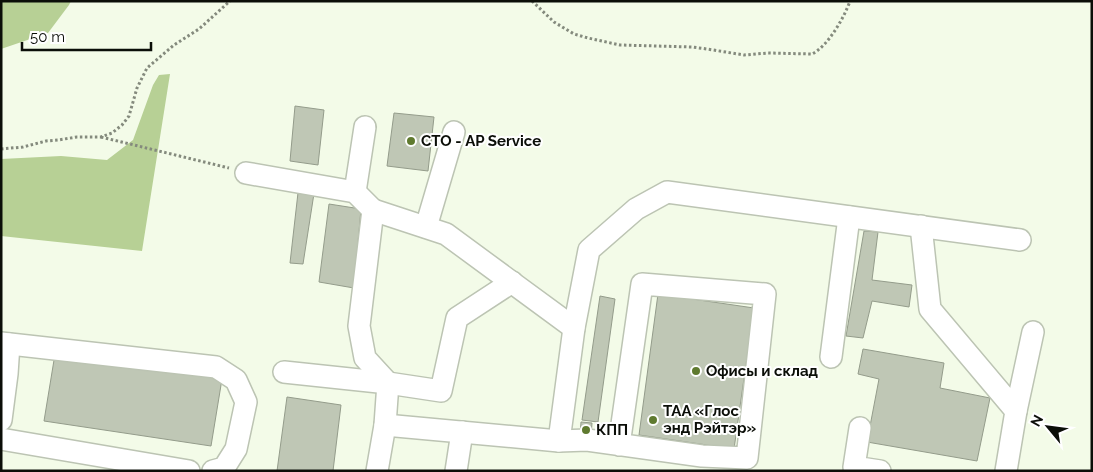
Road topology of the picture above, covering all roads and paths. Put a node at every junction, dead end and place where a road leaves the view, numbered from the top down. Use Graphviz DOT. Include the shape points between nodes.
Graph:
graph roads {
  1 [pos="230,1"];
  2 [pos="532,1"];
  3 [pos="850,1"];
  4 [pos="365,127"];
  5 [pos="454,132"];
  6 [pos="100,136"];
  7 [pos="1,150"];
  8 [pos="246,172"];
  9 [pos="355,192"];
  10 [pos="373,210"];
  11 [pos="849,217"];
  12 [pos="921,226"];
  13 [pos="426,227"];
  14 [pos="1020,240"];
  15 [pos="512,282"];
  16 [pos="574,328"];
  17 [pos="1033,332"];
  18 [pos="5,343"];
  19 [pos="831,357"];
  20 [pos="284,372"];
  21 [pos="388,383"];
  22 [pos="1016,411"];
  23 [pos="1,420"];
  24 [pos="384,426"];
  25 [pos="860,428"];
  26 [pos="462,432"];
  27 [pos="1,439"];
  28 [pos="560,441"];
  29 [pos="619,445"];
  30 [pos="188,471"];
  31 [pos="213,471"];
  32 [pos="377,471"];
  33 [pos="456,471"];
  34 [pos="880,471"];
  35 [pos="1006,471"];
  1 -- 6 [label="path" via="199,29 151,63 137,88 127,120 112,133"];
  2 -- 3 [label="path" via="554,22 588,38 620,45 707,48 744,55 812,54 818,51 829,39"];
  4 -- 9 [label="lane"];
  5 -- 13 [label="lane"];
  6 -- 7 [label="path" via="46,141"];
  6 -- 8 [label="path"];
  8 -- 9 [label="lane"];
  9 -- 10 [label="lane"];
  10 -- 13 [label="lane"];
  10 -- 21 [label="lane" via="359,326 365,358"];
  11 -- 12 [label="lane"];
  11 -- 16 [label="lane" via="667,192 636,209 589,250"];
  11 -- 19 [label="lane"];
  12 -- 14 [label="lane"];
  12 -- 22 [label="lane" via="930,309"];
  13 -- 15 [label="lane" via="446,234"];
  15 -- 16 [label="lane"];
  15 -- 21 [label="lane" via="457,318 440,391"];
  16 -- 28 [label="lane"];
  17 -- 22 [label="lane"];
  18 -- 23 [label="lane" via="7,374"];
  18 -- 31 [label="lane" via="216,367 236,380 246,402 236,449 224,468"];
  20 -- 21 [label="lane"];
  21 -- 24 [label="lane"];
  22 -- 35 [label="lane"];
  24 -- 26 [label="lane"];
  24 -- 32 [label="lane"];
  25 -- 34 [label="lane" via="854,467"];
  26 -- 28 [label="lane"];
  26 -- 33 [label="lane"];
  27 -- 30 [label="lane"];
  28 -- 29 [label="lane" via="587,440"];
  29 -- 29 [label="lane" via="642,284 765,294 747,458 702,456"];
}
